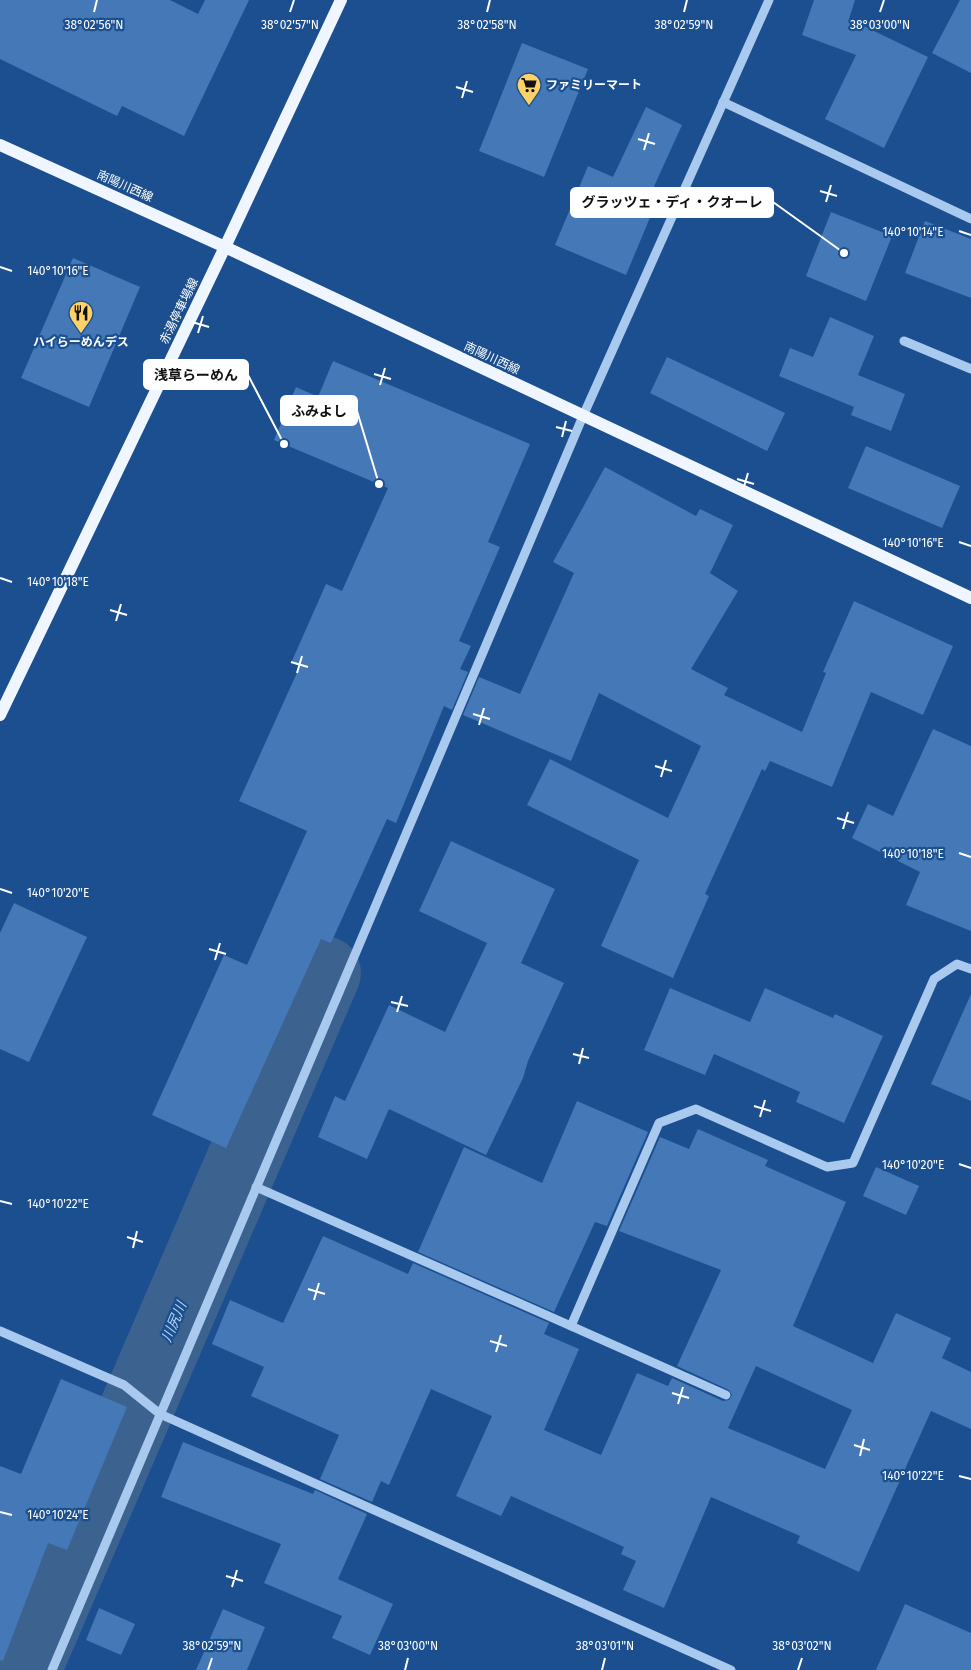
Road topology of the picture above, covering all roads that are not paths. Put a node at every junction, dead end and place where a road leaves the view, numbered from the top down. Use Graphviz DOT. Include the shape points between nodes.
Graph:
graph roads {
  1 [pos="341,0"];
  2 [pos="768,0"];
  3 [pos="723,102"];
  4 [pos="0,145"];
  5 [pos="971,219"];
  6 [pos="225,247"];
  7 [pos="904,341"];
  8 [pos="971,369"];
  9 [pos="583,416"];
  10 [pos="971,598"];
  11 [pos="0,715"];
  12 [pos="971,970"];
  13 [pos="256,1187"];
  14 [pos="571,1326"];
  15 [pos="0,1331"];
  16 [pos="726,1395"];
  17 [pos="160,1414"];
  18 [pos="52,1670"];
  19 [pos="731,1670"];
  1 -- 6 [label="main road, 赤湯停車場線"];
  2 -- 3 [label="lane"];
  3 -- 5 [label="lane"];
  3 -- 9 [label="lane"];
  4 -- 6 [label="main road, 南陽川西線"];
  6 -- 9 [label="main road, 南陽川西線"];
  6 -- 11 [label="main road, 赤湯停車場線"];
  7 -- 8 [label="lane"];
  9 -- 10 [label="main road, 南陽川西線"];
  9 -- 13 [label="lane"];
  12 -- 14 [label="lane" via="957,964 934,979 853,1163 827,1167 696,1109 659,1123"];
  13 -- 14 [label="lane"];
  13 -- 17 [label="lane"];
  14 -- 16 [label="lane"];
  15 -- 17 [label="lane" via="124,1385"];
  17 -- 18 [label="lane"];
  17 -- 19 [label="lane"];
}
